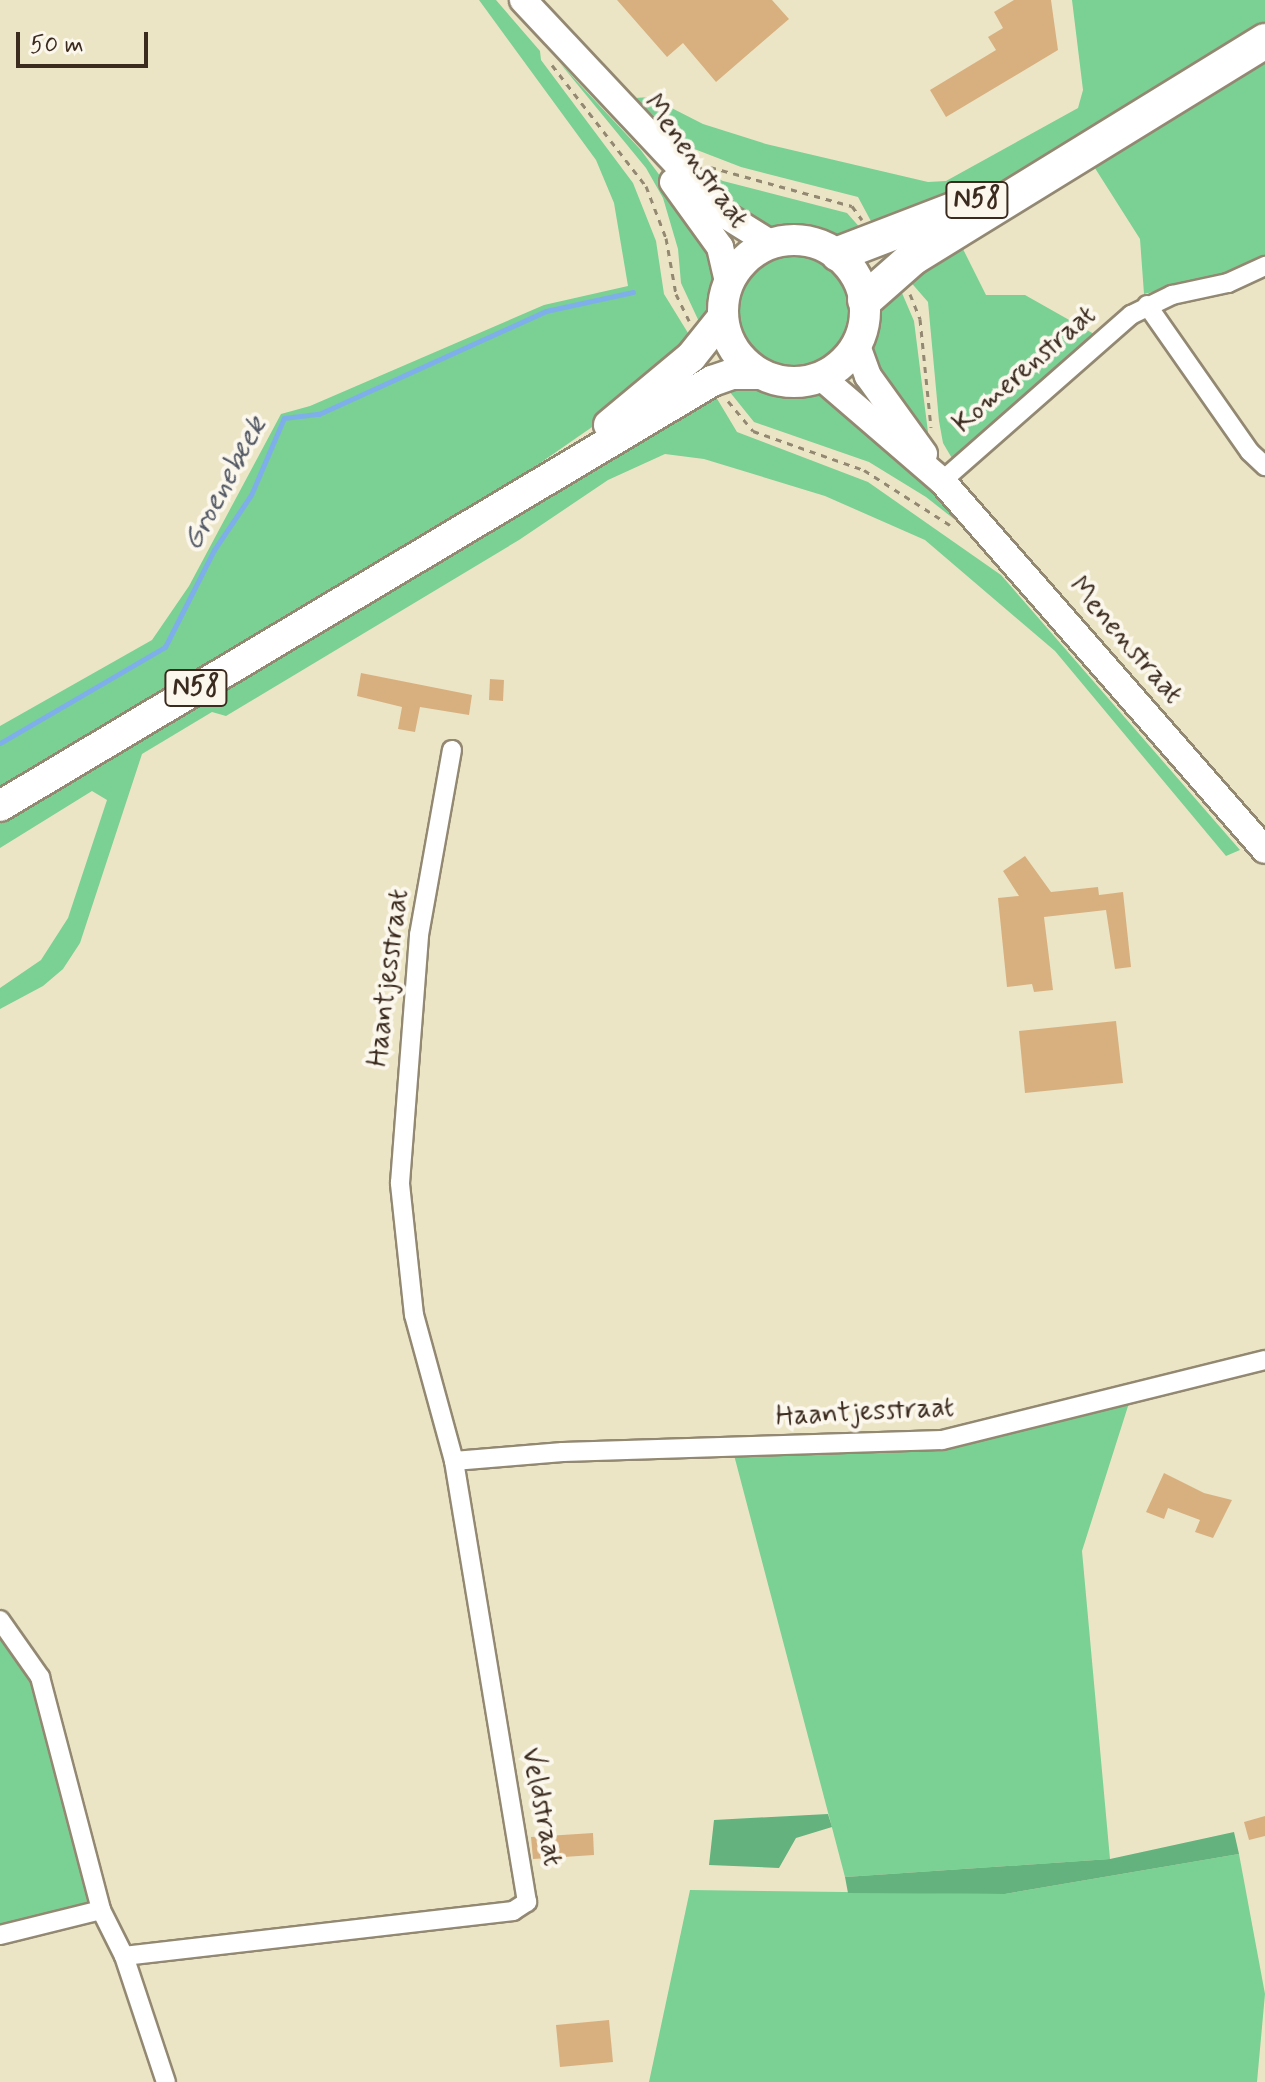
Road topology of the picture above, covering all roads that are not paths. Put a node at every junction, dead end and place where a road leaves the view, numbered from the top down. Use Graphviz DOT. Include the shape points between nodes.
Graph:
graph roads {
  1 [pos="532,3"];
  2 [pos="1265,41"];
  3 [pos="597,84"];
  4 [pos="1111,134"];
  5 [pos="770,243"];
  6 [pos="838,254"];
  7 [pos="1265,266"];
  8 [pos="728,283"];
  9 [pos="865,300"];
  10 [pos="1147,305"];
  11 [pos="723,317"];
  12 [pos="857,346"];
  13 [pos="759,374"];
  14 [pos="821,377"];
  15 [pos="1265,466"];
  16 [pos="939,478"];
  17 [pos="520,492"];
  18 [pos="452,750"];
  19 [pos="0,806"];
  20 [pos="1265,850"];
  21 [pos="1265,1360"];
  22 [pos="438,1403"];
  23 [pos="454,1461"];
  24 [pos="0,1620"];
  25 [pos="101,1910"];
  26 [pos="0,1935"];
  27 [pos="124,1956"];
  28 [pos="166,2082"];
  1 -- 3 [label="street, Menenstraat"];
  2 -- 4 [label="highway, N58"];
  3 -- 5 [label="street, Menenstraat" via="731,221"];
  3 -- 8 [label="street, Menenstraat" via="713,235 728,264"];
  4 -- 6 [label="highway, N58" via="999,191"];
  4 -- 9 [label="highway, N58" via="1074,163 896,269"];
  5 -- 6 [label="main road" via="805,240"];
  5 -- 8 [label="main road" via="753,252"];
  6 -- 9 [label="main road" via="860,283"];
  7 -- 10 [label="street, Komerenstraat" via="1228,283"];
  8 -- 11 [label="main road"];
  9 -- 12 [label="main road"];
  10 -- 15 [label="street"];
  10 -- 16 [label="street, Komerenstraat"];
  11 -- 13 [label="main road" via="734,350"];
  11 -- 17 [label="main road, N58" via="679,368"];
  12 -- 14 [label="main road"];
  12 -- 16 [label="street, Menenstraat" via="868,376"];
  13 -- 14 [label="main road" via="790,383"];
  13 -- 17 [label="main road, N58" via="712,381"];
  14 -- 16 [label="street, Menenstraat"];
  16 -- 20 [label="street, Menenstraat"];
  17 -- 19 [label="main road, N58"];
  18 -- 22 [label="street, Haantjesstraat" via="419,935 400,1183 414,1315"];
  21 -- 23 [label="street, Haantjesstraat" via="942,1440"];
  22 -- 23 [label="street, Veldstraat"];
  23 -- 27 [label="street, Veldstraat" via="527,1902 513,1911"];
  24 -- 25 [label="street" via="40,1677"];
  25 -- 26 [label="street"];
  25 -- 27 [label="street"];
  27 -- 28 [label="street"];
}
